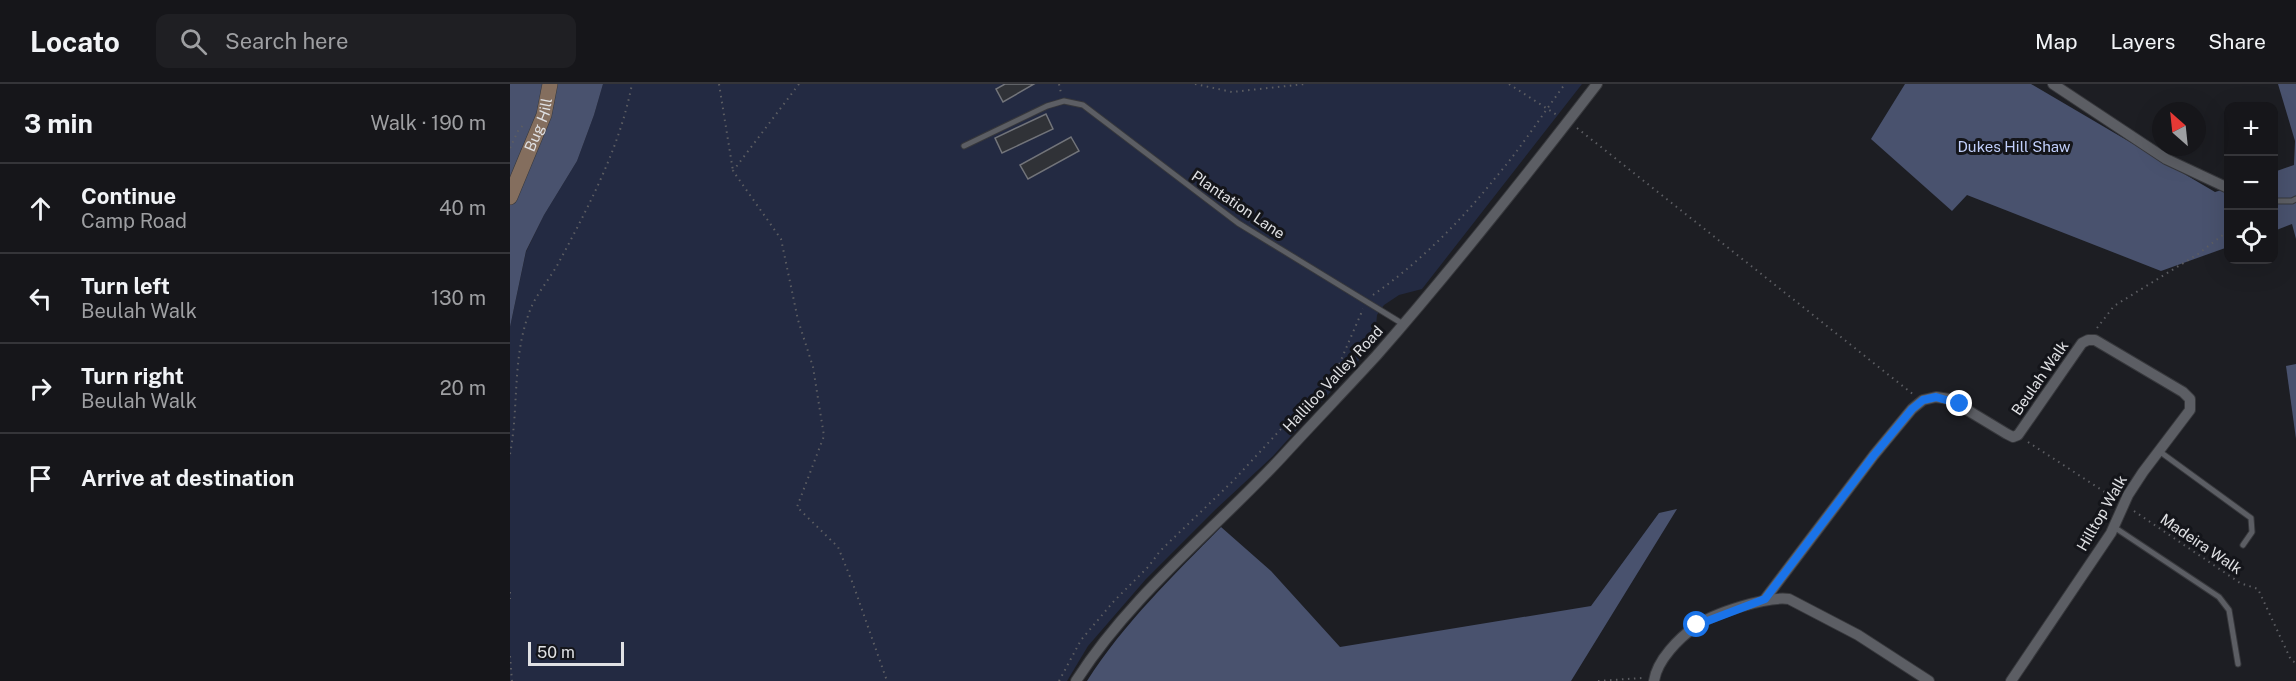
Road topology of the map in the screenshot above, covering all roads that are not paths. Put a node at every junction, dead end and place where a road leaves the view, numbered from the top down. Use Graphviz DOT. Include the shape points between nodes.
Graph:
graph roads {
  1 [pos="550,84"];
  2 [pos="1598,84"];
  3 [pos="2053,84"];
  4 [pos="964,146"];
  5 [pos="2224,186"];
  6 [pos="510,197"];
  7 [pos="2296,199"];
  8 [pos="2278,201"];
  9 [pos="1403,324"];
  10 [pos="2182,392"];
  11 [pos="2159,452"];
  12 [pos="2114,527"];
  13 [pos="2243,545"];
  14 [pos="1765,599"];
  15 [pos="2238,664"];
  16 [pos="1654,679"];
  17 [pos="1076,681"];
  18 [pos="1929,681"];
  19 [pos="2011,681"];
  1 -- 6 [label="street, Bug Hill" via="544,115"];
  2 -- 9 [label="street, Halliloo Valley Road"];
  3 -- 5 [label="street" via="2166,159"];
  4 -- 9 [label="lane, Plantation Lane" via="1047,106 1064,101 1083,105 1238,223"];
  7 -- 8 [label="lane"];
  9 -- 17 [label="street, Halliloo Valley Road" via="1274,465 1143,594 1092,655"];
  10 -- 11 [label="street, Hilltop Walk" via="2190,399 2190,410"];
  10 -- 14 [label="street, Beulah Walk" via="2101,343 2088,340 2018,435 2007,434 1949,399 1923,400 1874,455"];
  11 -- 12 [label="street, Hilltop Walk" via="2142,472"];
  11 -- 13 [label="lane" via="2251,518 2252,532"];
  12 -- 15 [label="lane" via="2219,597 2229,610"];
  12 -- 19 [label="street, Hilltop Walk"];
  14 -- 16 [label="street" via="1697,625 1668,653"];
  14 -- 18 [label="street" via="1789,599 1858,635"];
}
